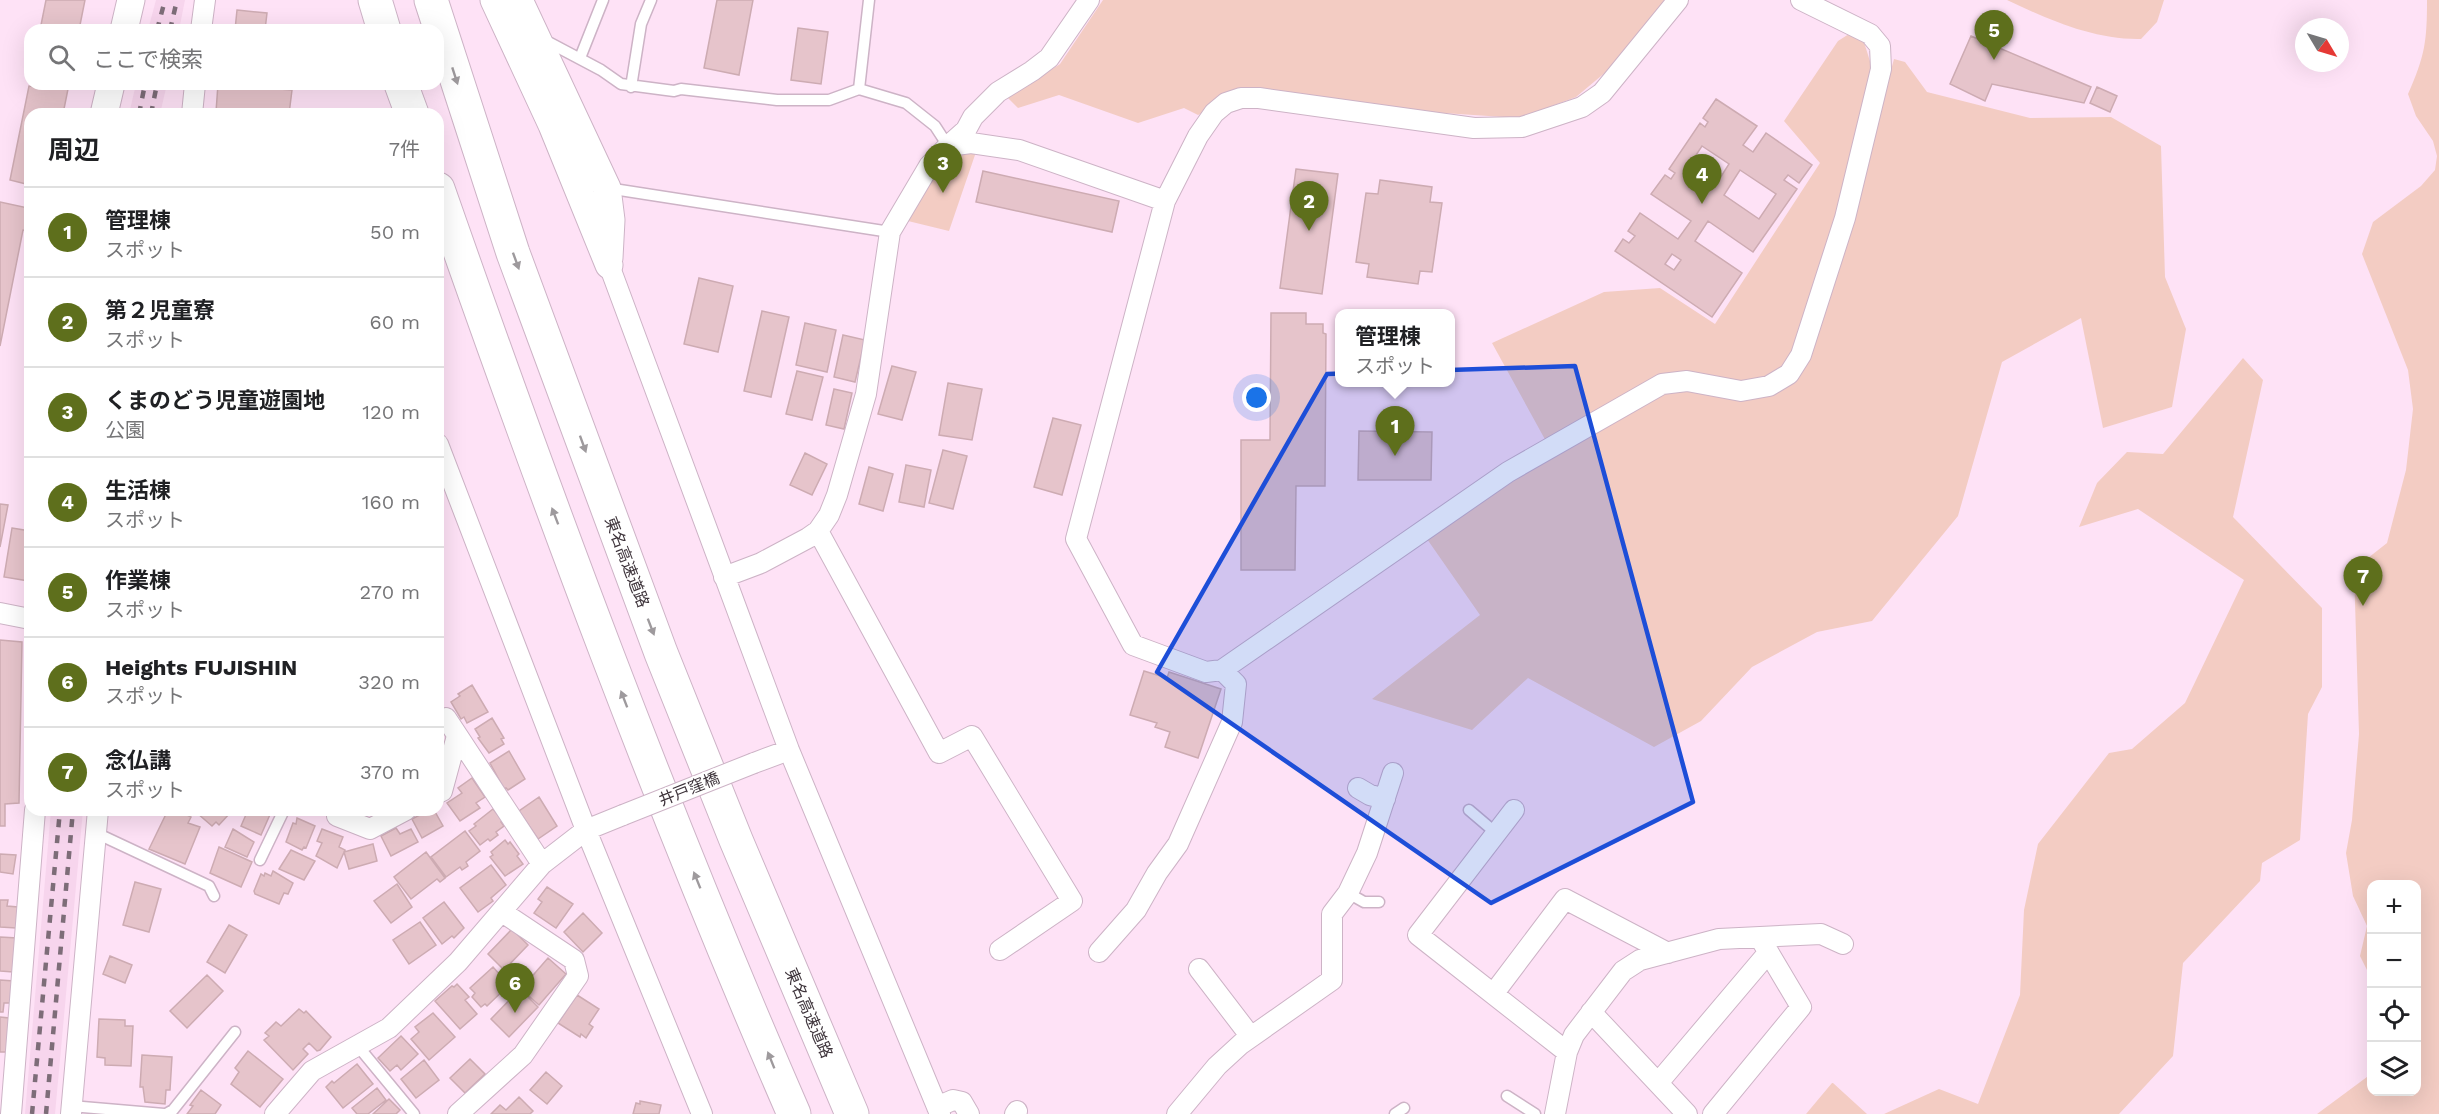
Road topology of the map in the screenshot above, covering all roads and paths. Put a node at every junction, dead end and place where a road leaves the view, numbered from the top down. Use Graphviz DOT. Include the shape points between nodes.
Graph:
graph roads {
  1 [pos="131,0"];
  2 [pos="205,0"];
  3 [pos="375,0"];
  4 [pos="431,0"];
  5 [pos="494,0"];
  6 [pos="519,0"];
  7 [pos="603,0"];
  8 [pos="651,0"];
  9 [pos="869,0"];
  10 [pos="1089,0"];
  11 [pos="1678,0"];
  12 [pos="1802,0"];
  13 [pos="125,24"];
  14 [pos="202,24"];
  15 [pos="382,24"];
  16 [pos="439,24"];
  17 [pos="444,40"];
  18 [pos="541,47"];
  19 [pos="580,58"];
  20 [pos="632,87"];
  21 [pos="859,89"];
  22 [pos="110,90"];
  23 [pos="194,90"];
  24 [pos="403,90"];
  25 [pos="105,108"];
  26 [pos="193,108"];
  27 [pos="410,108"];
  28 [pos="948,146"];
  29 [pos="607,188"];
  30 [pos="1165,201"];
  31 [pos="444,206"];
  32 [pos="890,232"];
  33 [pos="609,265"];
  34 [pos="444,460"];
  35 [pos="818,531"];
  36 [pos="724,578"];
  37 [pos="0,613"];
  38 [pos="24,618"];
  39 [pos="1221,670"];
  40 [pos="446,718"];
  41 [pos="457,736"];
  42 [pos="789,750"];
  43 [pos="1393,773"];
  44 [pos="444,784"];
  45 [pos="1358,788"];
  46 [pos="1385,799"];
  47 [pos="1469,810"];
  48 [pos="1514,810"];
  49 [pos="34,816"];
  50 [pos="97,816"];
  51 [pos="281,816"];
  52 [pos="343,816"];
  53 [pos="395,816"];
  54 [pos="586,830"];
  55 [pos="96,833"];
  56 [pos="1496,833"];
  57 [pos="260,860"];
  58 [pos="542,864"];
  59 [pos="1348,893"];
  60 [pos="214,896"];
  61 [pos="1379,902"];
  62 [pos="502,912"];
  63 [pos="1843,944"];
  64 [pos="1764,946"];
  65 [pos="1000,950"];
  66 [pos="1099,952"];
  67 [pos="1668,953"];
  68 [pos="1199,969"];
  69 [pos="1494,993"];
  70 [pos="1591,1012"];
  71 [pos="235,1032"];
  72 [pos="1251,1037"];
  73 [pos="357,1045"];
  74 [pos="1567,1052"];
  75 [pos="8,1066"];
  76 [pos="1658,1083"];
  77 [pos="1507,1096"];
  78 [pos="71,1110"];
  79 [pos="287,1110"];
  80 [pos="939,1110"];
  81 [pos="11,1114"];
  82 [pos="165,1114"];
  83 [pos="414,1114"];
  84 [pos="458,1114"];
  85 [pos="702,1114"];
  86 [pos="794,1114"];
  87 [pos="852,1114"];
  88 [pos="969,1114"];
  89 [pos="1177,1114"];
  90 [pos="1535,1114"];
  91 [pos="1555,1114"];
  92 [pos="1687,1114"];
  93 [pos="1713,1114"];
  1 -- 13 [label="street"];
  2 -- 14 [label="street"];
  3 -- 15 [label="highway"];
  4 -- 16 [label="highway, 東名高速道路, one-way"];
  5 -- 33 [label="street" via="552,125"];
  6 -- 18 [label="street"];
  7 -- 19 [label="lane"];
  8 -- 20 [label="lane" via="641,24"];
  9 -- 21 [label="lane"];
  10 -- 28 [label="street" via="1049,58 998,92"];
  11 -- 30 [label="street" via="1602,93 1582,107 1522,127 1474,128 1259,98 1226,103 1198,136"];
  12 -- 39 [label="street" via="1870,34 1880,46 1881,69 1845,218 1801,355 1789,374 1769,386 1741,391 1687,381 1662,384 1508,472"];
  17 -- 87 [label="highway, 東名高速道路, one-way" via="513,253 657,642"];
  18 -- 19 [label="lane" via="550,43"];
  18 -- 29 [label="street"];
  19 -- 20 [label="lane"];
  20 -- 21 [label="lane" via="777,100 829,100"];
  21 -- 28 [label="lane" via="906,103 935,126"];
  22 -- 25 [label="street"];
  23 -- 26 [label="street"];
  24 -- 27 [label="highway"];
  28 -- 30 [label="street" via="971,143 1019,150"];
  28 -- 32 [label="street" via="928,166"];
  29 -- 32 [label="lane"];
  29 -- 33 [label="street" via="611,220"];
  30 -- 39 [label="street" via="1076,539 1133,645 1206,672"];
  86 -- 31 [label="highway, one-way" via="625,701"];
  32 -- 35 [label="street" via="866,394 837,495"];
  33 -- 36 [label="street"];
  34 -- 54 [label="street"];
  35 -- 36 [label="street"];
  35 -- 65 [label="street" via="939,753 972,736 1072,901"];
  36 -- 42 [label="street"];
  37 -- 38 [label="street"];
  39 -- 66 [label="street" via="1236,684 1232,722 1178,844 1136,910"];
  40 -- 41 [label="street"];
  41 -- 44 [label="street"];
  41 -- 58 [label="street"];
  42 -- 54 [label="street, 井戸窪橋, bridge"];
  42 -- 80 [label="street"];
  43 -- 46 [label="street"];
  45 -- 46 [label="street"];
  46 -- 59 [label="street" via="1367,853"];
  47 -- 56 [label="lane"];
  48 -- 56 [label="street"];
  49 -- 75 [label="street"];
  50 -- 55 [label="street"];
  51 -- 57 [label="lane"];
  52 -- 53 [label="street" via="362,821 370,829"];
  54 -- 58 [label="street, 井戸窪橋"];
  54 -- 85 [label="street"];
  55 -- 60 [label="lane" via="209,886"];
  55 -- 78 [label="street"];
  56 -- 69 [label="street" via="1418,935"];
  58 -- 62 [label="street, 井戸窪橋"];
  59 -- 61 [label="lane" via="1364,902"];
  59 -- 72 [label="street" via="1332,914 1332,980"];
  62 -- 73 [label="street, 井戸窪橋" via="458,962 389,1028"];
  62 -- 84 [label="street" via="574,960 578,975 523,1055"];
  63 -- 64 [label="street" via="1821,934"];
  64 -- 67 [label="street" via="1719,939"];
  64 -- 76 [label="street"];
  64 -- 93 [label="street" via="1801,1006"];
  67 -- 69 [label="street" via="1565,899"];
  67 -- 70 [label="street" via="1640,960 1623,971"];
  68 -- 72 [label="street"];
  69 -- 74 [label="street"];
  70 -- 74 [label="street"];
  70 -- 76 [label="street"];
  71 -- 82 [label="lane" via="173,1110"];
  72 -- 89 [label="street" via="1217,1066"];
  73 -- 79 [label="street, 井戸窪橋" via="312,1071"];
  73 -- 83 [label="lane"];
  74 -- 91 [label="street"];
  75 -- 81 [label="street"];
  76 -- 92 [label="street"];
  77 -- 90 [label="lane"];
  78 -- 82 [label="lane"];
  80 -- 88 [label="street" via="953,1100 962,1102"];
}
